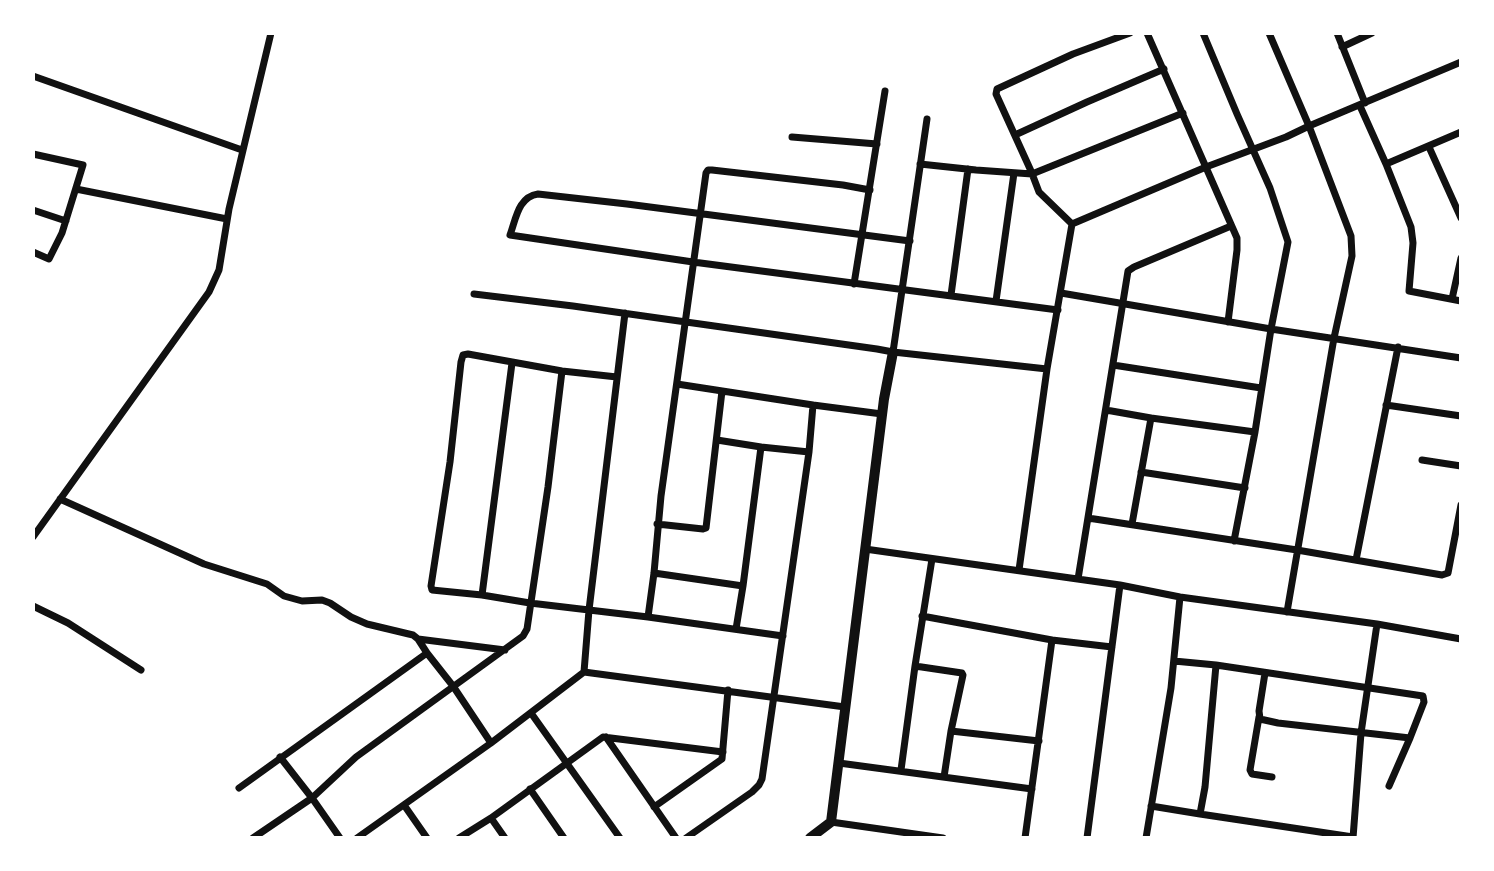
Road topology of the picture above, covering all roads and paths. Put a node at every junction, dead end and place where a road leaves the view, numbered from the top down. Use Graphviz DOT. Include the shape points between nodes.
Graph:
graph roads {
  1 [pos="271,33"];
  2 [pos="1130,33"];
  3 [pos="1147,33"];
  4 [pos="1203,33"];
  5 [pos="1269,33"];
  6 [pos="1337,33"];
  7 [pos="1372,33"];
  8 [pos="1342,47"];
  9 [pos="1461,62"];
  10 [pos="1164,69"];
  11 [pos="33,76"];
  12 [pos="885,91"];
  13 [pos="1362,104"];
  14 [pos="1183,113"];
  15 [pos="927,119"];
  16 [pos="1309,126"];
  17 [pos="1461,132"];
  18 [pos="1015,135"];
  19 [pos="792,137"];
  20 [pos="877,144"];
  21 [pos="1429,147"];
  22 [pos="1253,149"];
  23 [pos="242,150"];
  24 [pos="33,154"];
  25 [pos="920,163"];
  26 [pos="1386,164"];
  27 [pos="1206,167"];
  28 [pos="972,170"];
  29 [pos="1014,173"];
  30 [pos="1032,174"];
  31 [pos="76,188"];
  32 [pos="870,190"];
  33 [pos="33,210"];
  34 [pos="700,214"];
  35 [pos="1461,218"];
  36 [pos="228,219"];
  37 [pos="66,221"];
  38 [pos="1072,224"];
  39 [pos="1231,226"];
  40 [pos="863,236"];
  41 [pos="910,241"];
  42 [pos="33,252"];
  43 [pos="1461,258"];
  44 [pos="692,262"];
  45 [pos="854,284"];
  46 [pos="902,290"];
  47 [pos="1061,293"];
  48 [pos="474,294"];
  49 [pos="951,295"];
  50 [pos="1456,300"];
  51 [pos="996,301"];
  52 [pos="1122,304"];
  53 [pos="1058,310"];
  54 [pos="625,313"];
  55 [pos="684,322"];
  56 [pos="1227,322"];
  57 [pos="1271,329"];
  58 [pos="1334,338"];
  59 [pos="1398,348"];
  60 [pos="893,352"];
  61 [pos="1461,358"];
  62 [pos="512,363"];
  63 [pos="1113,365"];
  64 [pos="1047,369"];
  65 [pos="562,371"];
  66 [pos="617,377"];
  67 [pos="677,384"];
  68 [pos="1261,388"];
  69 [pos="722,391"];
  70 [pos="813,405"];
  71 [pos="1386,405"];
  72 [pos="1106,410"];
  73 [pos="882,414"];
  74 [pos="1461,416"];
  75 [pos="1151,418"];
  76 [pos="1255,432"];
  77 [pos="717,440"];
  78 [pos="761,447"];
  79 [pos="809,452"];
  80 [pos="1422,460"];
  81 [pos="1461,466"];
  82 [pos="1141,472"];
  83 [pos="1245,488"];
  84 [pos="60,499"];
  85 [pos="1461,505"];
  86 [pos="1088,518"];
  87 [pos="657,524"];
  88 [pos="1132,524"];
  89 [pos="33,537"];
  90 [pos="1234,541"];
  91 [pos="866,549"];
  92 [pos="1297,550"];
  93 [pos="932,559"];
  94 [pos="1356,560"];
  95 [pos="1019,570"];
  96 [pos="654,573"];
  97 [pos="1078,579"];
  98 [pos="1120,584"];
  99 [pos="743,586"];
  100 [pos="481,595"];
  101 [pos="1180,597"];
  102 [pos="530,603"];
  103 [pos="33,606"];
  104 [pos="589,610"];
  105 [pos="1287,612"];
  106 [pos="922,616"];
  107 [pos="648,617"];
  108 [pos="1377,624"];
  109 [pos="736,629"];
  110 [pos="783,636"];
  111 [pos="418,639"];
  112 [pos="1461,639"];
  113 [pos="1052,640"];
  114 [pos="1112,647"];
  115 [pos="505,650"];
  116 [pos="427,653"];
  117 [pos="1174,661"];
  118 [pos="1216,665"];
  119 [pos="915,666"];
  120 [pos="141,670"];
  121 [pos="584,672"];
  122 [pos="1265,673"];
  123 [pos="453,686"];
  124 [pos="1367,687"];
  125 [pos="728,690"];
  126 [pos="774,696"];
  127 [pos="845,707"];
  128 [pos="531,713"];
  129 [pos="1259,717"];
  130 [pos="951,731"];
  131 [pos="1361,733"];
  132 [pos="606,737"];
  133 [pos="1410,738"];
  134 [pos="1039,741"];
  135 [pos="491,743"];
  136 [pos="723,752"];
  137 [pos="280,757"];
  138 [pos="566,762"];
  139 [pos="839,762"];
  140 [pos="901,770"];
  141 [pos="944,777"];
  142 [pos="1272,777"];
  143 [pos="1389,786"];
  144 [pos="239,788"];
  145 [pos="530,789"];
  146 [pos="1032,789"];
  147 [pos="312,798"];
  148 [pos="404,805"];
  149 [pos="1151,806"];
  150 [pos="654,807"];
  151 [pos="1200,814"];
  152 [pos="491,818"];
  153 [pos="831,822"];
  154 [pos="919,836"];
  155 [pos="1353,837"];
  156 [pos="253,838"];
  157 [pos="340,838"];
  158 [pos="357,838"];
  159 [pos="427,838"];
  160 [pos="459,838"];
  161 [pos="505,838"];
  162 [pos="564,838"];
  163 [pos="620,838"];
  164 [pos="676,838"];
  165 [pos="686,838"];
  166 [pos="810,838"];
  167 [pos="943,838"];
  168 [pos="1025,838"];
  169 [pos="1087,838"];
  170 [pos="1146,838"];
  1 -- 23 [label="street"];
  2 -- 18 [label="street" via="998,87 996,94"];
  3 -- 10 [label="street"];
  4 -- 22 [label="street"];
  5 -- 16 [label="street"];
  6 -- 8 [label="street"];
  7 -- 8 [label="street"];
  8 -- 13 [label="street"];
  9 -- 13 [label="street"];
  10 -- 14 [label="street"];
  10 -- 18 [label="street"];
  11 -- 23 [label="street"];
  12 -- 20 [label="street"];
  13 -- 16 [label="street"];
  13 -- 26 [label="street"];
  14 -- 27 [label="street"];
  14 -- 30 [label="street"];
  15 -- 25 [label="street"];
  16 -- 22 [label="street"];
  16 -- 58 [label="street" via="1352,244"];
  17 -- 21 [label="street"];
  18 -- 30 [label="street"];
  19 -- 20 [label="street"];
  20 -- 32 [label="street"];
  21 -- 26 [label="street"];
  21 -- 35 [label="street"];
  22 -- 27 [label="street"];
  22 -- 57 [label="street" via="1288,242"];
  23 -- 36 [label="street"];
  24 -- 31 [label="street" via="83,165"];
  25 -- 28 [label="street"];
  25 -- 41 [label="street"];
  26 -- 50 [label="street" via="1411,227 1409,290"];
  27 -- 38 [label="street"];
  27 -- 39 [label="street"];
  28 -- 29 [label="street"];
  28 -- 49 [label="street"];
  29 -- 30 [label="street"];
  29 -- 51 [label="street"];
  30 -- 38 [label="street" via="1042,197"];
  31 -- 36 [label="street"];
  31 -- 37 [label="street"];
  32 -- 34 [label="street" via="708,170"];
  32 -- 40 [label="street"];
  33 -- 37 [label="street"];
  34 -- 40 [label="street"];
  34 -- 44 [label="street"];
  34 -- 44 [label="street" via="538,194 522,201 510,235"];
  36 -- 84 [label="street" via="219,270 209,292"];
  37 -- 42 [label="street" via="49,259"];
  38 -- 47 [label="street"];
  39 -- 52 [label="street" via="1129,269"];
  39 -- 56 [label="street" via="1238,244"];
  40 -- 41 [label="street"];
  40 -- 45 [label="street"];
  41 -- 46 [label="street"];
  43 -- 50 [label="street"];
  44 -- 45 [label="street"];
  44 -- 55 [label="street"];
  45 -- 46 [label="street"];
  46 -- 49 [label="street"];
  46 -- 60 [label="street"];
  47 -- 52 [label="street"];
  47 -- 53 [label="street"];
  48 -- 54 [label="street"];
  49 -- 51 [label="street"];
  51 -- 53 [label="street"];
  52 -- 56 [label="street"];
  52 -- 63 [label="street"];
  53 -- 64 [label="street"];
  54 -- 55 [label="street"];
  54 -- 66 [label="street"];
  55 -- 60 [label="street"];
  55 -- 67 [label="street"];
  56 -- 57 [label="street"];
  57 -- 58 [label="street"];
  57 -- 68 [label="street"];
  58 -- 59 [label="street"];
  58 -- 92 [label="street"];
  59 -- 61 [label="street"];
  59 -- 71 [label="street"];
  60 -- 64 [label="street"];
  60 -- 73 [label="street"];
  62 -- 65 [label="street"];
  62 -- 100 [label="street"];
  62 -- 100 [label="street" via="468,354 460,362 431,586 432,590"];
  63 -- 68 [label="street"];
  63 -- 72 [label="street"];
  64 -- 95 [label="street"];
  65 -- 66 [label="street"];
  65 -- 102 [label="street"];
  66 -- 104 [label="street"];
  67 -- 69 [label="street"];
  67 -- 87 [label="street"];
  68 -- 76 [label="street"];
  69 -- 70 [label="street"];
  69 -- 77 [label="street"];
  70 -- 73 [label="street"];
  70 -- 79 [label="street"];
  71 -- 74 [label="street"];
  71 -- 94 [label="street"];
  72 -- 75 [label="street"];
  72 -- 86 [label="street"];
  73 -- 91 [label="street"];
  75 -- 76 [label="street"];
  75 -- 82 [label="street"];
  76 -- 83 [label="street"];
  77 -- 78 [label="street"];
  77 -- 87 [label="street" via="706,528"];
  78 -- 79 [label="street"];
  78 -- 99 [label="street"];
  79 -- 110 [label="street"];
  80 -- 81 [label="street"];
  82 -- 83 [label="street"];
  82 -- 88 [label="street"];
  83 -- 90 [label="street"];
  84 -- 89 [label="street"];
  84 -- 111 [label="street" via="204,564 267,584 284,596 322,600 367,624"];
  85 -- 94 [label="street" via="1447,575"];
  86 -- 88 [label="street"];
  86 -- 97 [label="street"];
  87 -- 96 [label="street"];
  88 -- 90 [label="street"];
  90 -- 92 [label="street"];
  91 -- 93 [label="street"];
  91 -- 127 [label="street"];
  92 -- 94 [label="street"];
  92 -- 105 [label="street"];
  93 -- 95 [label="street"];
  93 -- 106 [label="street"];
  95 -- 97 [label="street"];
  96 -- 99 [label="street"];
  96 -- 107 [label="street"];
  97 -- 98 [label="street"];
  98 -- 101 [label="street"];
  98 -- 114 [label="street"];
  99 -- 109 [label="street"];
  100 -- 102 [label="street"];
  101 -- 105 [label="street"];
  101 -- 117 [label="street"];
  102 -- 104 [label="street"];
  102 -- 115 [label="street" via="527,629"];
  103 -- 120 [label="street"];
  104 -- 107 [label="street"];
  104 -- 121 [label="street"];
  105 -- 108 [label="street"];
  106 -- 113 [label="street"];
  106 -- 119 [label="street"];
  107 -- 109 [label="street"];
  108 -- 112 [label="street"];
  108 -- 124 [label="street"];
  109 -- 110 [label="street"];
  110 -- 126 [label="street"];
  111 -- 115 [label="street"];
  111 -- 116 [label="street"];
  113 -- 114 [label="street"];
  113 -- 134 [label="street"];
  114 -- 169 [label="street"];
  115 -- 123 [label="street"];
  116 -- 123 [label="street"];
  116 -- 137 [label="street"];
  117 -- 118 [label="street"];
  117 -- 149 [label="street"];
  118 -- 122 [label="street"];
  118 -- 151 [label="street"];
  119 -- 130 [label="street" via="963,676"];
  119 -- 140 [label="street"];
  121 -- 125 [label="street"];
  121 -- 128 [label="street"];
  122 -- 124 [label="street"];
  122 -- 129 [label="street"];
  123 -- 135 [label="street"];
  123 -- 147 [label="street" via="356,757"];
  124 -- 131 [label="street"];
  124 -- 133 [label="street" via="1423,696"];
  125 -- 126 [label="street"];
  125 -- 136 [label="street"];
  126 -- 127 [label="street"];
  126 -- 165 [label="street" via="759,785"];
  127 -- 139 [label="street"];
  128 -- 135 [label="street"];
  128 -- 138 [label="street"];
  129 -- 131 [label="street"];
  129 -- 142 [label="street" via="1250,770"];
  130 -- 134 [label="street"];
  130 -- 141 [label="street"];
  131 -- 133 [label="street"];
  131 -- 155 [label="street"];
  132 -- 136 [label="street"];
  132 -- 138 [label="street"];
  132 -- 150 [label="street"];
  133 -- 143 [label="street"];
  134 -- 146 [label="street"];
  135 -- 148 [label="street"];
  136 -- 150 [label="street" via="722,759"];
  137 -- 144 [label="street"];
  137 -- 147 [label="street"];
  138 -- 145 [label="street"];
  138 -- 163 [label="street"];
  139 -- 140 [label="street"];
  139 -- 153 [label="street"];
  140 -- 141 [label="street"];
  141 -- 146 [label="street"];
  145 -- 152 [label="street"];
  145 -- 162 [label="street"];
  146 -- 168 [label="street"];
  147 -- 156 [label="street"];
  147 -- 157 [label="street"];
  148 -- 158 [label="street"];
  148 -- 159 [label="street"];
  149 -- 151 [label="street"];
  149 -- 170 [label="street"];
  150 -- 164 [label="street"];
  151 -- 155 [label="street"];
  152 -- 160 [label="street"];
  152 -- 161 [label="street"];
  153 -- 154 [label="street"];
  153 -- 166 [label="street"];
  154 -- 167 [label="street"];
}
